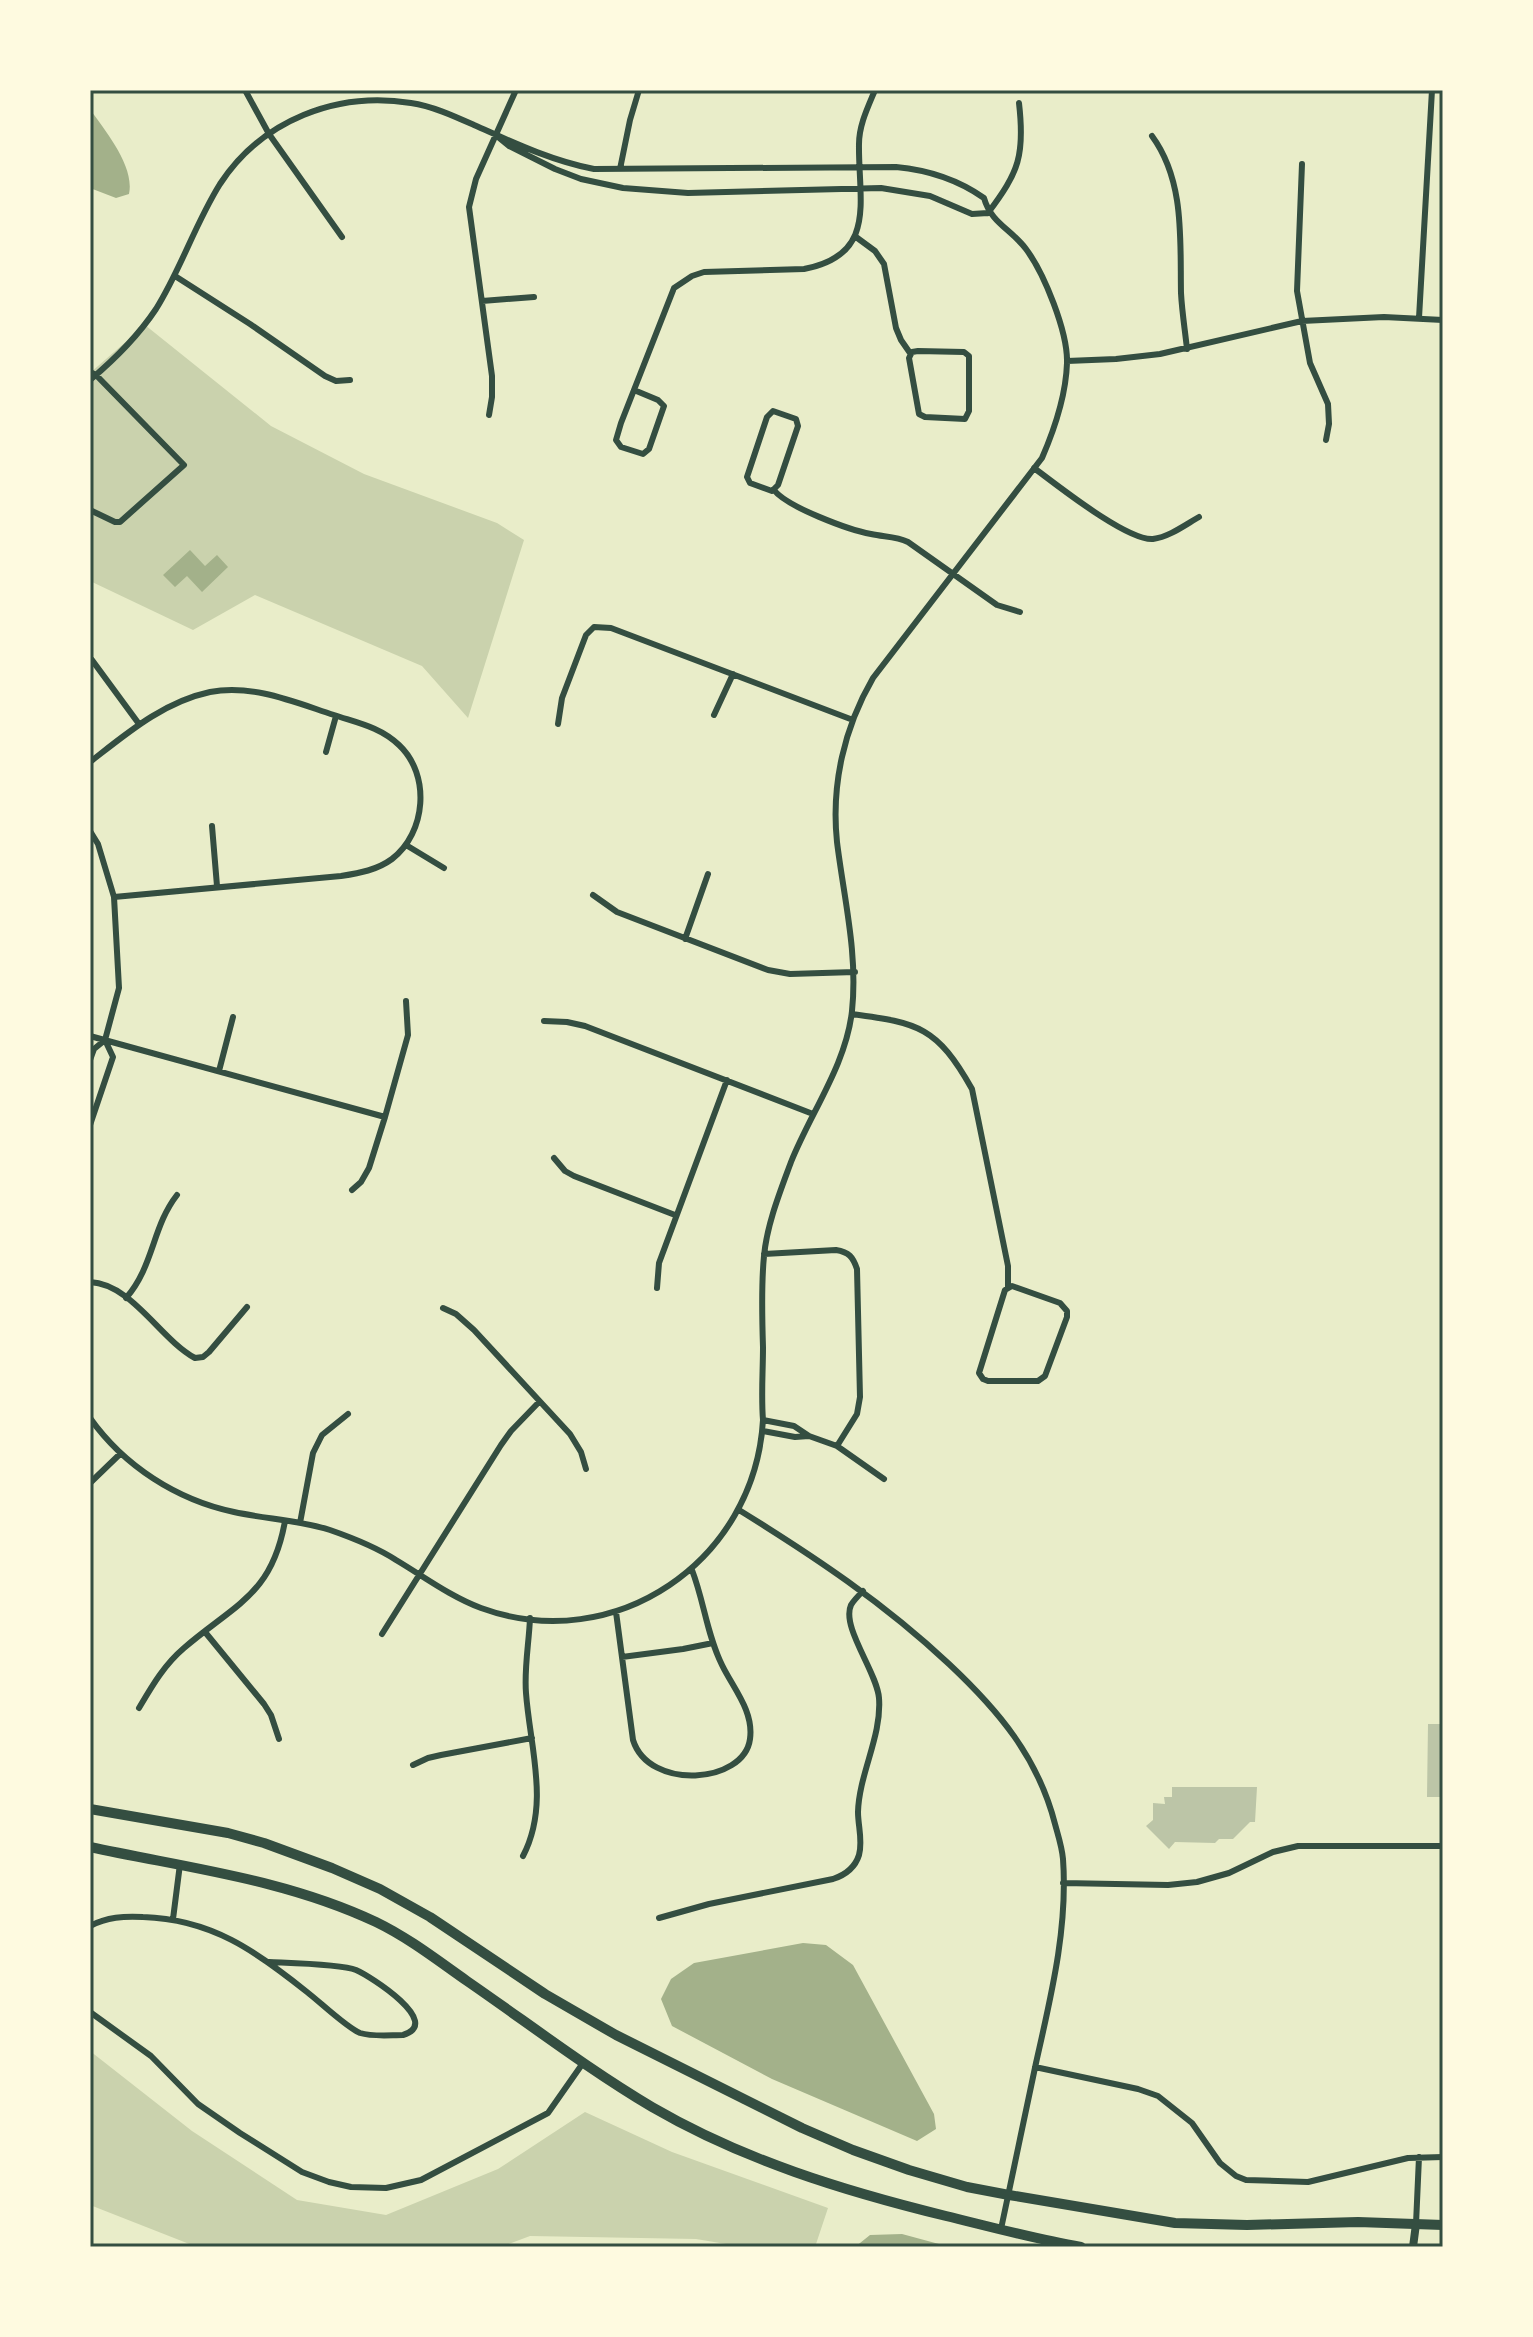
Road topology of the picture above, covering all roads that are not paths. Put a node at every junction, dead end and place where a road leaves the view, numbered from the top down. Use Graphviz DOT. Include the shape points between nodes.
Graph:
graph roads {
  1 [pos="245,90"];
  2 [pos="390,90"];
  3 [pos="516,90"];
  4 [pos="639,90"];
  5 [pos="875,90"];
  6 [pos="1432,90"];
  7 [pos="388,99"];
  8 [pos="1019,103"];
  9 [pos="269,134"];
  10 [pos="495,135"];
  11 [pos="1152,136"];
  12 [pos="1302,164"];
  13 [pos="859,166"];
  14 [pos="620,169"];
  15 [pos="861,188"];
  16 [pos="988,213"];
  17 [pos="342,237"];
  18 [pos="856,237"];
  19 [pos="175,276"];
  20 [pos="534,297"];
  21 [pos="482,301"];
  22 [pos="1419,318"];
  23 [pos="1443,320"];
  24 [pos="1302,321"];
  25 [pos="1187,349"];
  26 [pos="910,353"];
  27 [pos="1067,361"];
  28 [pos="92,376"];
  29 [pos="350,380"];
  30 [pos="634,390"];
  31 [pos="489,415"];
  32 [pos="1326,440"];
  33 [pos="1034,468"];
  34 [pos="774,490"];
  35 [pos="90,510"];
  36 [pos="1199,517"];
  37 [pos="953,573"];
  38 [pos="1020,612"];
  39 [pos="92,660"];
  40 [pos="733,674"];
  41 [pos="714,715"];
  42 [pos="336,716"];
  43 [pos="853,720"];
  44 [pos="139,724"];
  45 [pos="558,724"];
  46 [pos="326,752"];
  47 [pos="90,762"];
  48 [pos="212,826"];
  49 [pos="90,831"];
  50 [pos="406,845"];
  51 [pos="444,868"];
  52 [pos="708,874"];
  53 [pos="217,886"];
  54 [pos="593,895"];
  55 [pos="114,897"];
  56 [pos="685,939"];
  57 [pos="855,972"];
  58 [pos="406,1001"];
  59 [pos="852,1014"];
  60 [pos="233,1017"];
  61 [pos="544,1021"];
  62 [pos="90,1036"];
  63 [pos="105,1040"];
  64 [pos="90,1060"];
  65 [pos="219,1071"];
  66 [pos="727,1080"];
  67 [pos="813,1114"];
  68 [pos="385,1117"];
  69 [pos="90,1125"];
  70 [pos="554,1158"];
  71 [pos="352,1190"];
  72 [pos="177,1195"];
  73 [pos="675,1215"];
  74 [pos="764,1254"];
  75 [pos="90,1282"];
  76 [pos="1008,1287"];
  77 [pos="657,1288"];
  78 [pos="126,1298"];
  79 [pos="247,1307"];
  80 [pos="443,1308"];
  81 [pos="539,1402"];
  82 [pos="348,1414"];
  83 [pos="90,1418"];
  84 [pos="763,1420"];
  85 [pos="763,1431"];
  86 [pos="809,1436"];
  87 [pos="837,1446"];
  88 [pos="120,1454"];
  89 [pos="586,1469"];
  90 [pos="884,1479"];
  91 [pos="90,1483"];
  92 [pos="739,1510"];
  93 [pos="285,1521"];
  94 [pos="300,1523"];
  95 [pos="692,1570"];
  96 [pos="419,1575"];
  97 [pos="863,1591"];
  98 [pos="616,1612"];
  99 [pos="530,1618"];
  100 [pos="205,1632"];
  101 [pos="382,1634"];
  102 [pos="713,1643"];
  103 [pos="622,1657"];
  104 [pos="139,1708"];
  105 [pos="532,1738"];
  106 [pos="279,1739"];
  107 [pos="413,1765"];
  108 [pos="90,1809"];
  109 [pos="1443,1846"];
  110 [pos="90,1847"];
  111 [pos="523,1856"];
  112 [pos="180,1864"];
  113 [pos="1063,1883"];
  114 [pos="659,1918"];
  115 [pos="173,1919"];
  116 [pos="90,1926"];
  117 [pos="269,1962"];
  118 [pos="90,2012"];
  119 [pos="583,2063"];
  120 [pos="1035,2067"];
  121 [pos="1419,2157"];
  122 [pos="1443,2157"];
  123 [pos="1009,2195"];
  124 [pos="1416,2224"];
  125 [pos="1443,2225"];
  126 [pos="1001,2230"];
  127 [pos="1081,2247"];
  128 [pos="1413,2247"];
  1 -- 9 [label="street"];
  2 -- 7 [label="street"];
  3 -- 10 [label="street"];
  4 -- 14 [label="street"];
  5 -- 13 [label="street" via="860,130"];
  6 -- 22 [label="street"];
  7 -- 9 [label="street" via="325,106"];
  7 -- 10 [label="street" via="441,111"];
  8 -- 16 [label="street" via="1021,155"];
  9 -- 17 [label="street"];
  9 -- 19 [label="street" via="220,185"];
  10 -- 14 [label="street" via="576,166"];
  10 -- 15 [label="street" via="555,169 623,188 688,193"];
  10 -- 21 [label="street" via="469,207"];
  11 -- 25 [label="street" via="1174,183"];
  12 -- 24 [label="street" via="1297,272"];
  13 -- 14 [label="street"];
  13 -- 15 [label="street"];
  13 -- 16 [label="street" via="913,169 948,178 984,198"];
  15 -- 16 [label="street" via="915,192 972,214"];
  15 -- 18 [label="street"];
  16 -- 27 [label="street" via="1024,245 1037,265 1054,305"];
  18 -- 26 [label="street" via="884,264 896,328"];
  18 -- 30 [label="street" via="833,261 819,266 704,272 682,281 670,295"];
  19 -- 28 [label="street" via="145,325"];
  19 -- 29 [label="street" via="325,376"];
  20 -- 21 [label="street"];
  21 -- 31 [label="street" via="492,376"];
  22 -- 23 [label="street"];
  22 -- 24 [label="street"];
  24 -- 25 [label="street"];
  24 -- 32 [label="street" via="1310,363 1328,404"];
  25 -- 27 [label="street"];
  26 -- 26 [label="street" via="919,414 967,417 968,354"];
  27 -- 33 [label="street" via="1055,424"];
  28 -- 35 [label="street" via="184,465 125,520 115,522"];
  30 -- 30 [label="street" via="616,440 643,454 664,406"];
  33 -- 36 [label="street" via="1109,521 1145,538 1160,537"];
  33 -- 37 [label="street"];
  34 -- 34 [label="street" via="747,478 773,411 796,419 798,426"];
  34 -- 37 [label="street" via="811,513 908,542"];
  37 -- 38 [label="street" via="997,605"];
  37 -- 43 [label="street" via="873,678"];
  39 -- 44 [label="street"];
  40 -- 41 [label="street"];
  40 -- 43 [label="street"];
  40 -- 45 [label="street" via="598,626 582,642"];
  42 -- 44 [label="street" via="268,694 223,691 170,706"];
  42 -- 46 [label="street"];
  42 -- 50 [label="street" via="381,732 413,764 419,810"];
  43 -- 57 [label="street" via="836,808"];
  44 -- 47 [label="street"];
  48 -- 53 [label="street"];
  49 -- 55 [label="street"];
  50 -- 51 [label="street"];
  50 -- 53 [label="street" via="380,867 356,874"];
  52 -- 56 [label="street"];
  53 -- 55 [label="street"];
  54 -- 56 [label="street" via="617,912"];
  55 -- 63 [label="street" via="119,988"];
  56 -- 57 [label="street" via="780,973"];
  57 -- 59 [label="street"];
  58 -- 68 [label="street" via="408,1035"];
  59 -- 67 [label="street" via="840,1058"];
  59 -- 76 [label="street" via="918,1027 949,1053 972,1089"];
  60 -- 65 [label="street"];
  61 -- 66 [label="street" via="585,1026"];
  62 -- 63 [label="street"];
  63 -- 64 [label="street"];
  63 -- 65 [label="street"];
  63 -- 69 [label="street" via="113,1057"];
  65 -- 68 [label="street"];
  66 -- 67 [label="street"];
  66 -- 73 [label="street"];
  67 -- 74 [label="street" via="780,1193"];
  68 -- 71 [label="street" via="369,1168"];
  70 -- 73 [label="street" via="565,1171 588,1182"];
  72 -- 78 [label="street" via="164,1215 142,1277"];
  73 -- 77 [label="street" via="659,1263"];
  74 -- 84 [label="street"];
  74 -- 87 [label="street" via="836,1250 854,1260 860,1397 857,1414"];
  75 -- 78 [label="street"];
  76 -- 76 [label="street" via="1067,1309 1047,1372 1038,1381 988,1381 979,1373"];
  78 -- 79 [label="street" via="199,1359"];
  80 -- 81 [label="street" via="474,1330"];
  81 -- 89 [label="street" via="577,1443"];
  81 -- 96 [label="street" via="501,1445"];
  82 -- 94 [label="street" via="322,1435 313,1453"];
  83 -- 88 [label="street"];
  84 -- 85 [label="street"];
  84 -- 86 [label="street" via="794,1426"];
  85 -- 86 [label="street"];
  85 -- 92 [label="street"];
  86 -- 87 [label="street"];
  87 -- 90 [label="street"];
  88 -- 91 [label="street"];
  88 -- 93 [label="street" via="197,1501"];
  92 -- 95 [label="street"];
  92 -- 97 [label="street"];
  93 -- 94 [label="street"];
  93 -- 100 [label="street" via="264,1580"];
  94 -- 96 [label="street" via="366,1544"];
  95 -- 98 [label="street" via="654,1596"];
  95 -- 102 [label="street"];
  96 -- 99 [label="street" via="479,1607"];
  96 -- 101 [label="street"];
  97 -- 113 [label="street" via="988,1701 1018,1742 1050,1807 1063,1856"];
  97 -- 114 [label="street" via="852,1604 850,1621 879,1706 859,1804 860,1852 852,1867 833,1879"];
  98 -- 99 [label="street" via="577,1620"];
  98 -- 103 [label="street"];
  99 -- 105 [label="street" via="526,1681"];
  100 -- 104 [label="street" via="168,1664"];
  100 -- 106 [label="street" via="264,1704"];
  102 -- 103 [label="street"];
  102 -- 103 [label="street" via="751,1729 742,1757 712,1772 669,1774 640,1753 633,1740"];
  105 -- 107 [label="street"];
  105 -- 111 [label="street" via="535,1812"];
  108 -- 123 [label="main road" via="228,1833 332,1868 430,1917 616,2035 802,2128 909,2170"];
  109 -- 113 [label="street" via="1298,1846 1197,1882"];
  110 -- 112 [label="main road"];
  112 -- 115 [label="street"];
  112 -- 119 [label="main road" via="284,1887 376,1922"];
  113 -- 120 [label="street" via="1063,1925"];
  115 -- 116 [label="street" via="127,1916"];
  115 -- 117 [label="street" via="215,1931"];
  117 -- 117 [label="street" via="359,2032 403,2035 413,2029 406,2004 357,1971"];
  118 -- 119 [label="street" via="151,2056 198,2104 279,2159 329,2182 372,2188 421,2180 548,2113"];
  119 -- 126 [label="main road" via="652,2107 757,2158 858,2192"];
  120 -- 121 [label="street" via="1158,2096 1192,2123 1220,2163 1246,2180 1308,2182"];
  120 -- 123 [label="street"];
  121 -- 122 [label="street"];
  121 -- 124 [label="street"];
  123 -- 124 [label="main road" via="1175,2223"];
  123 -- 126 [label="street"];
  124 -- 125 [label="main road"];
  124 -- 128 [label="street"];
  126 -- 127 [label="main road"];
}
